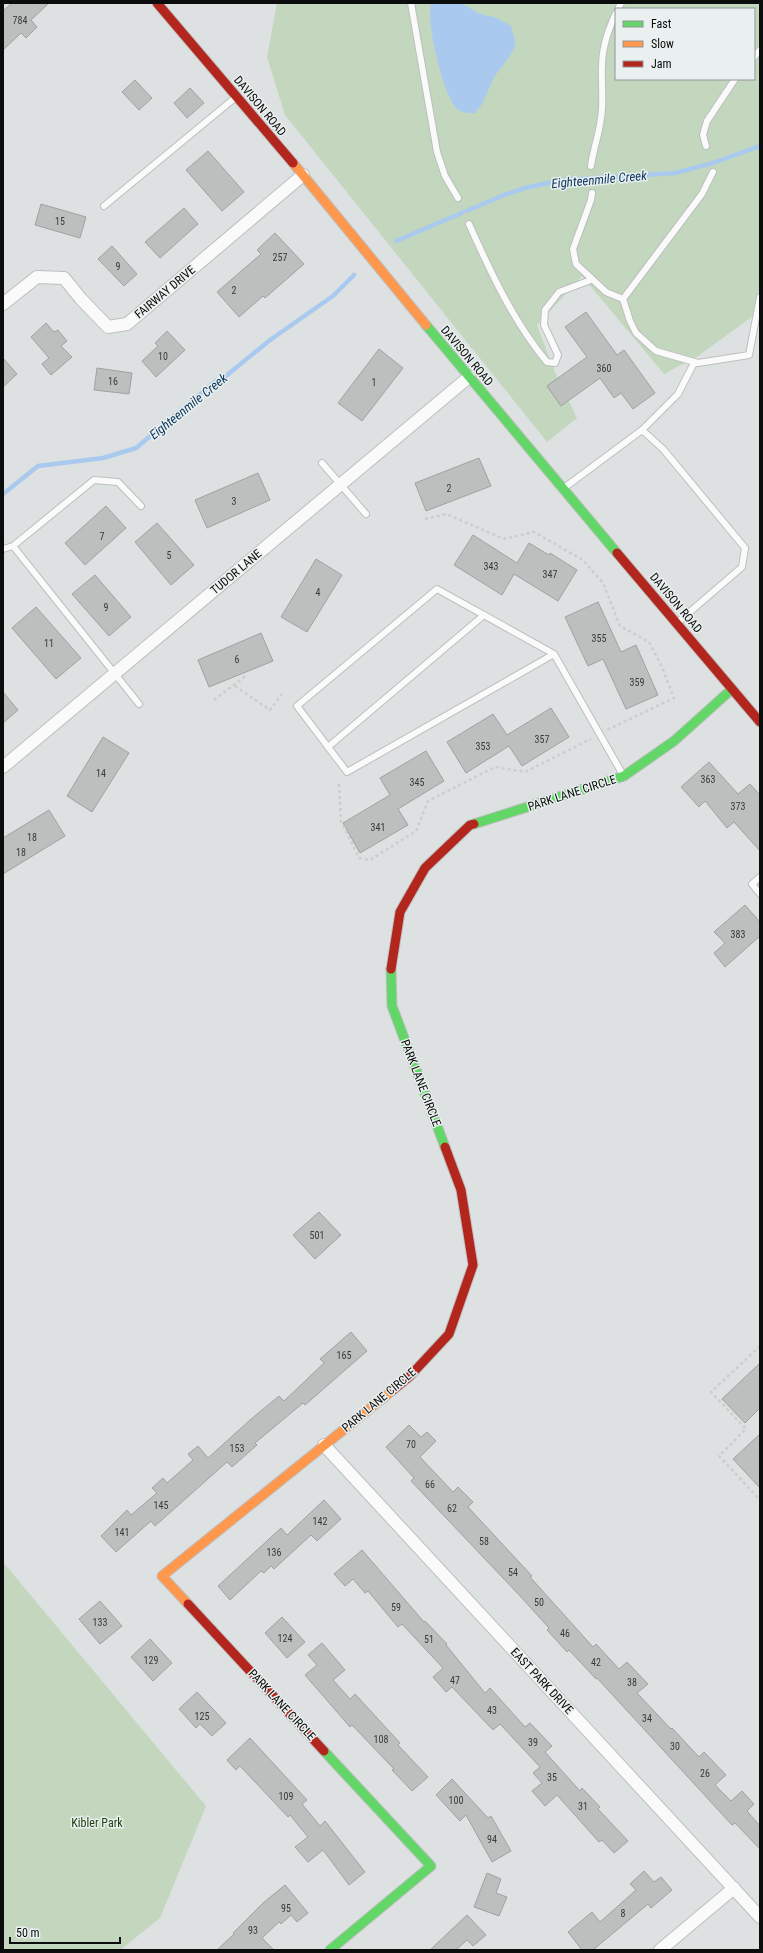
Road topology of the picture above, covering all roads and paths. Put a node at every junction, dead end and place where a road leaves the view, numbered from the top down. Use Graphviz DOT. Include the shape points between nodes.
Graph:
graph roads {
  1 [pos="158,3"];
  2 [pos="412,3"];
  3 [pos="615,16"];
  4 [pos="734,80"];
  5 [pos="237,96"];
  6 [pos="706,146"];
  7 [pos="591,166"];
  8 [pos="712,172"];
  9 [pos="303,175"];
  10 [pos="592,193"];
  11 [pos="458,198"];
  12 [pos="104,206"];
  13 [pos="469,224"];
  14 [pos="591,280"];
  15 [pos="760,297"];
  16 [pos="623,299"];
  17 [pos="3,304"];
  18 [pos="694,362"];
  19 [pos="469,377"];
  20 [pos="642,430"];
  21 [pos="322,463"];
  22 [pos="341,484"];
  23 [pos="563,489"];
  24 [pos="141,506"];
  25 [pos="366,514"];
  26 [pos="425,519"];
  27 [pos="13,546"];
  28 [pos="3,550"];
  29 [pos="484,615"];
  30 [pos="677,624"];
  31 [pos="554,654"];
  32 [pos="115,673"];
  33 [pos="247,675"];
  34 [pos="235,686"];
  35 [pos="732,689"];
  36 [pos="282,694"];
  37 [pos="214,700"];
  38 [pos="139,704"];
  39 [pos="760,722"];
  40 [pos="600,734"];
  41 [pos="328,747"];
  42 [pos="3,767"];
  43 [pos="624,776"];
  44 [pos="339,784"];
  45 [pos="760,877"];
  46 [pos="760,894"];
  47 [pos="760,1346"];
  48 [pos="324,1445"];
  49 [pos="760,1500"];
  50 [pos="734,1888"];
  51 [pos="760,1917"];
  52 [pos="330,1950"];
  53 [pos="660,1950"];
  1 -- 5 [label="street, DAVISON ROAD"];
  2 -- 11 [label="lane" via="437,152 445,176"];
  3 -- 7 [label="lane" via="607,33 602,66 601,119"];
  4 -- 6 [label="lane" via="707,121 703,135"];
  5 -- 9 [label="street, DAVISON ROAD"];
  5 -- 12 [label="lane"];
  8 -- 16 [label="lane" via="702,194"];
  9 -- 17 [label="street, FAIRWAY DRIVE" via="127,324 108,327 64,278 37,277"];
  9 -- 19 [label="street, DAVISON ROAD"];
  10 -- 14 [label="lane" via="592,200 573,249 576,264"];
  11 -- 13 [label="path"];
  13 -- 14 [label="lane" via="491,271 533,346 547,362 555,363 558,356 544,325 545,310 559,292"];
  14 -- 16 [label="lane" via="606,292"];
  15 -- 18 [label="lane" via="749,355 698,364"];
  16 -- 18 [label="lane" via="636,333 656,351"];
  18 -- 20 [label="lane" via="678,394"];
  19 -- 22 [label="street, TUDOR LANE"];
  19 -- 23 [label="street, DAVISON ROAD"];
  20 -- 23 [label="lane"];
  20 -- 30 [label="lane" via="663,449 745,548 742,567"];
  21 -- 22 [label="lane"];
  22 -- 25 [label="lane"];
  22 -- 32 [label="street, TUDOR LANE"];
  23 -- 30 [label="street, DAVISON ROAD"];
  24 -- 27 [label="lane" via="118,482 94,480"];
  26 -- 40 [label="path" via="446,514 504,539 534,532 583,560 603,583 620,626 649,642 674,698"];
  27 -- 28 [label="lane"];
  27 -- 32 [label="lane"];
  29 -- 31 [label="lane"];
  29 -- 41 [label="lane"];
  29 -- 41 [label="lane" via="437,589 297,706"];
  30 -- 35 [label="street, DAVISON ROAD"];
  31 -- 40 [label="lane"];
  31 -- 41 [label="lane" via="347,772"];
  32 -- 38 [label="lane"];
  32 -- 42 [label="street, TUDOR LANE"];
  33 -- 34 [label="path"];
  34 -- 36 [label="path" via="270,710"];
  34 -- 37 [label="path"];
  35 -- 39 [label="street, DAVISON ROAD"];
  35 -- 43 [label="street, PARK LANE CIRCLE" via="674,741"];
  40 -- 43 [label="lane"];
  40 -- 44 [label="path" via="525,772 495,767 428,802 416,831 370,860 359,858 341,821"];
  43 -- 48 [label="street, PARK LANE CIRCLE" via="470,825 425,868 400,912 391,961 392,1006 461,1190 473,1265 450,1334 409,1377"];
  45 -- 46 [label="lane" via="752,884"];
  47 -- 49 [label="path" via="711,1392 746,1429 719,1456"];
  48 -- 50 [label="street, EAST PARK DRIVE"];
  48 -- 52 [label="street, PARK LANE CIRCLE" via="162,1576 431,1866"];
  50 -- 51 [label="street, EAST PARK DRIVE"];
  50 -- 53 [label="street"];
}
